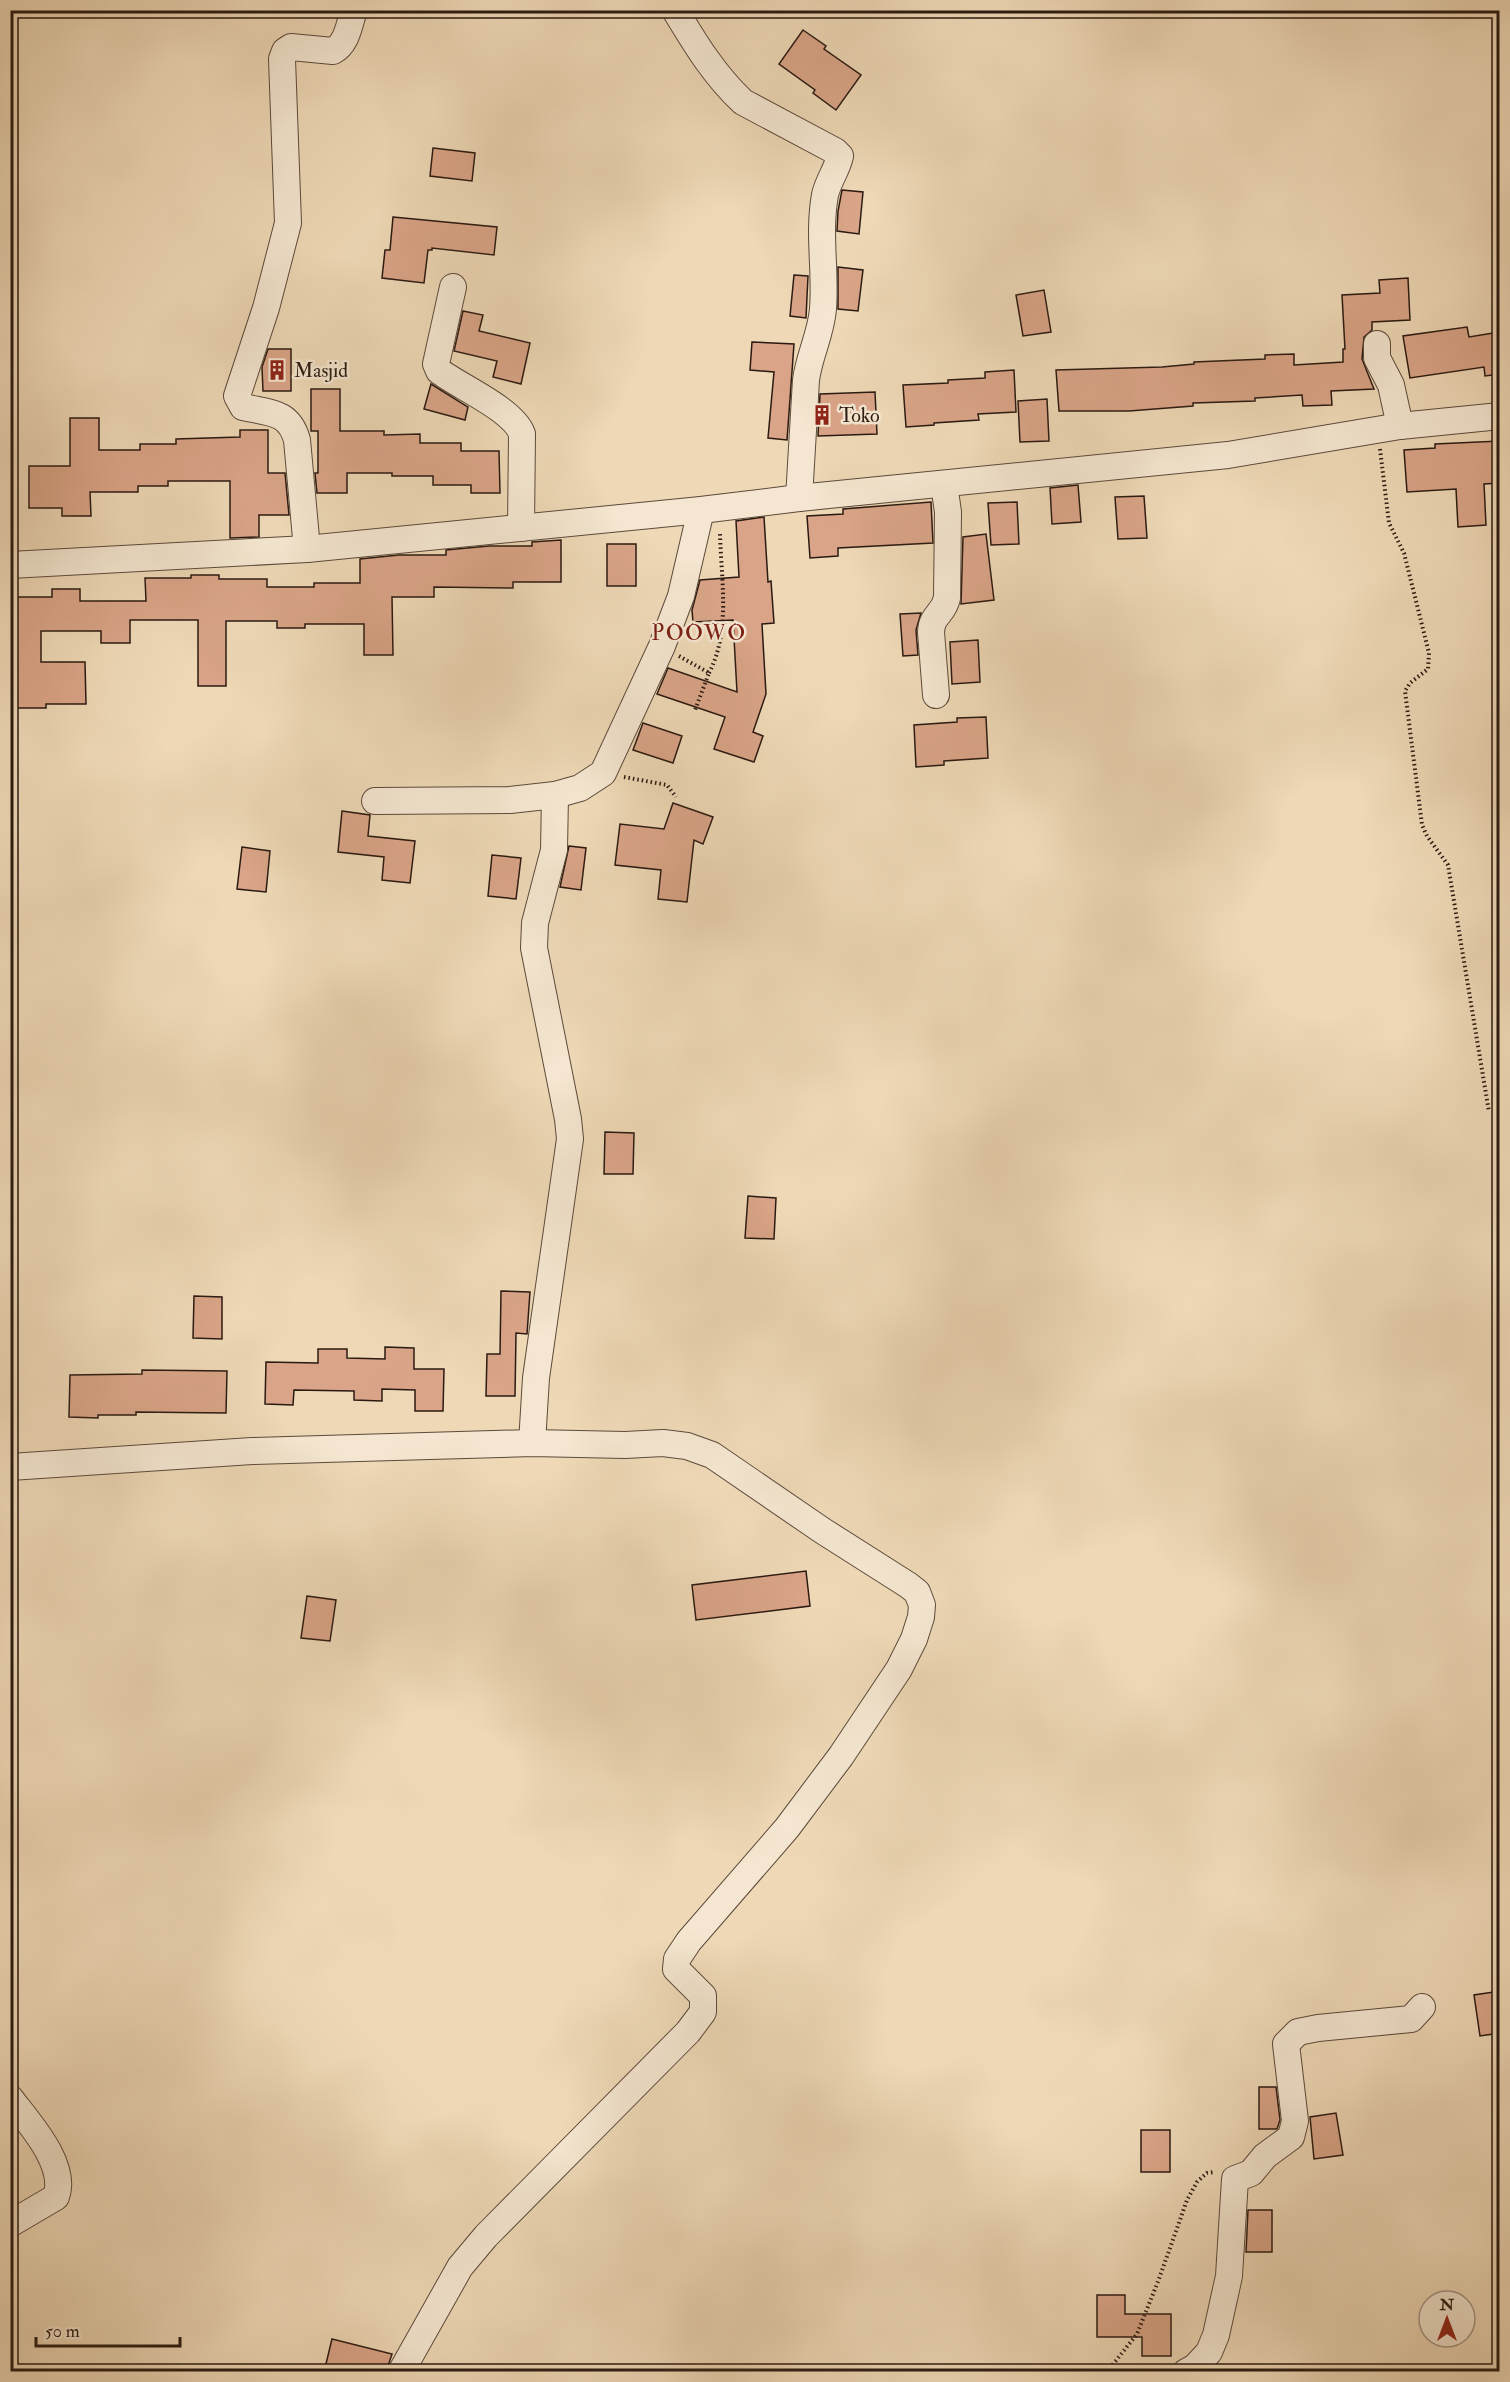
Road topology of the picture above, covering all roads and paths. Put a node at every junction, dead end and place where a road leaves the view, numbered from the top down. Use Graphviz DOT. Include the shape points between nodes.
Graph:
graph roads {
  1 [pos="354,10"];
  2 [pos="675,10"];
  3 [pos="453,287"];
  4 [pos="1377,344"];
  5 [pos="1500,416"];
  6 [pos="1389,428"];
  7 [pos="944,484"];
  8 [pos="799,498"];
  9 [pos="710,509"];
  10 [pos="521,528"];
  11 [pos="307,549"];
  12 [pos="10,565"];
  13 [pos="662,646"];
  14 [pos="709,673"];
  15 [pos="936,695"];
  16 [pos="695,710"];
  17 [pos="603,773"];
  18 [pos="555,795"];
  19 [pos="676,796"];
  20 [pos="375,801"];
  21 [pos="1489,1112"];
  22 [pos="532,1443"];
  23 [pos="10,1467"];
  24 [pos="1422,2007"];
  25 [pos="10,2098"];
  26 [pos="1235,2179"];
  27 [pos="10,2224"];
  28 [pos="401,2372"];
  29 [pos="1107,2372"];
  30 [pos="1186,2372"];
  1 -- 11 [label="street" via="338,48 333,51 291,47 282,59 288,223 237,396 243,407 281,415 293,428"];
  2 -- 8 [label="street" via="703,56 742,102 840,156 824,203 823,306 821,327 808,362"];
  3 -- 10 [label="street" via="436,364 439,371 505,412 519,426"];
  4 -- 6 [label="street" via="1377,358 1391,385"];
  5 -- 6 [label="street"];
  6 -- 7 [label="street" via="1228,455"];
  6 -- 21 [label="path" via="1389,523 1404,553 1429,653 1428,669 1405,691 1422,825 1448,865"];
  7 -- 8 [label="street"];
  7 -- 15 [label="street" via="948,521 947,598 945,608 931,623"];
  8 -- 9 [label="street"];
  9 -- 10 [label="street"];
  9 -- 13 [label="street"];
  9 -- 14 [label="path" via="723,632"];
  10 -- 11 [label="street"];
  11 -- 12 [label="street"];
  13 -- 14 [label="path"];
  13 -- 17 [label="street"];
  14 -- 16 [label="path"];
  17 -- 18 [label="street" via="580,788"];
  17 -- 19 [label="path" via="667,785"];
  18 -- 20 [label="street" via="510,800"];
  18 -- 22 [label="street" via="554,850 535,924 534,948 570,1139 536,1378"];
  22 -- 23 [label="street" via="252,1451"];
  22 -- 28 [label="street" via="663,1443 712,1455 909,1585 922,1605 921,1617 898,1669 841,1756 787,1828 677,1959 676,1969 704,1996 698,2019 675,2047 486,2236 460,2267"];
  24 -- 26 [label="street" via="1412,2019 1298,2032 1286,2044 1294,2121 1291,2137 1265,2156 1251,2173"];
  25 -- 27 [label="street" via="47,2150 60,2186 56,2197"];
  26 -- 29 [label="path" via="1224,2171 1207,2173 1197,2182 1137,2334"];
  26 -- 30 [label="street" via="1228,2276 1216,2335 1209,2352"];
}
